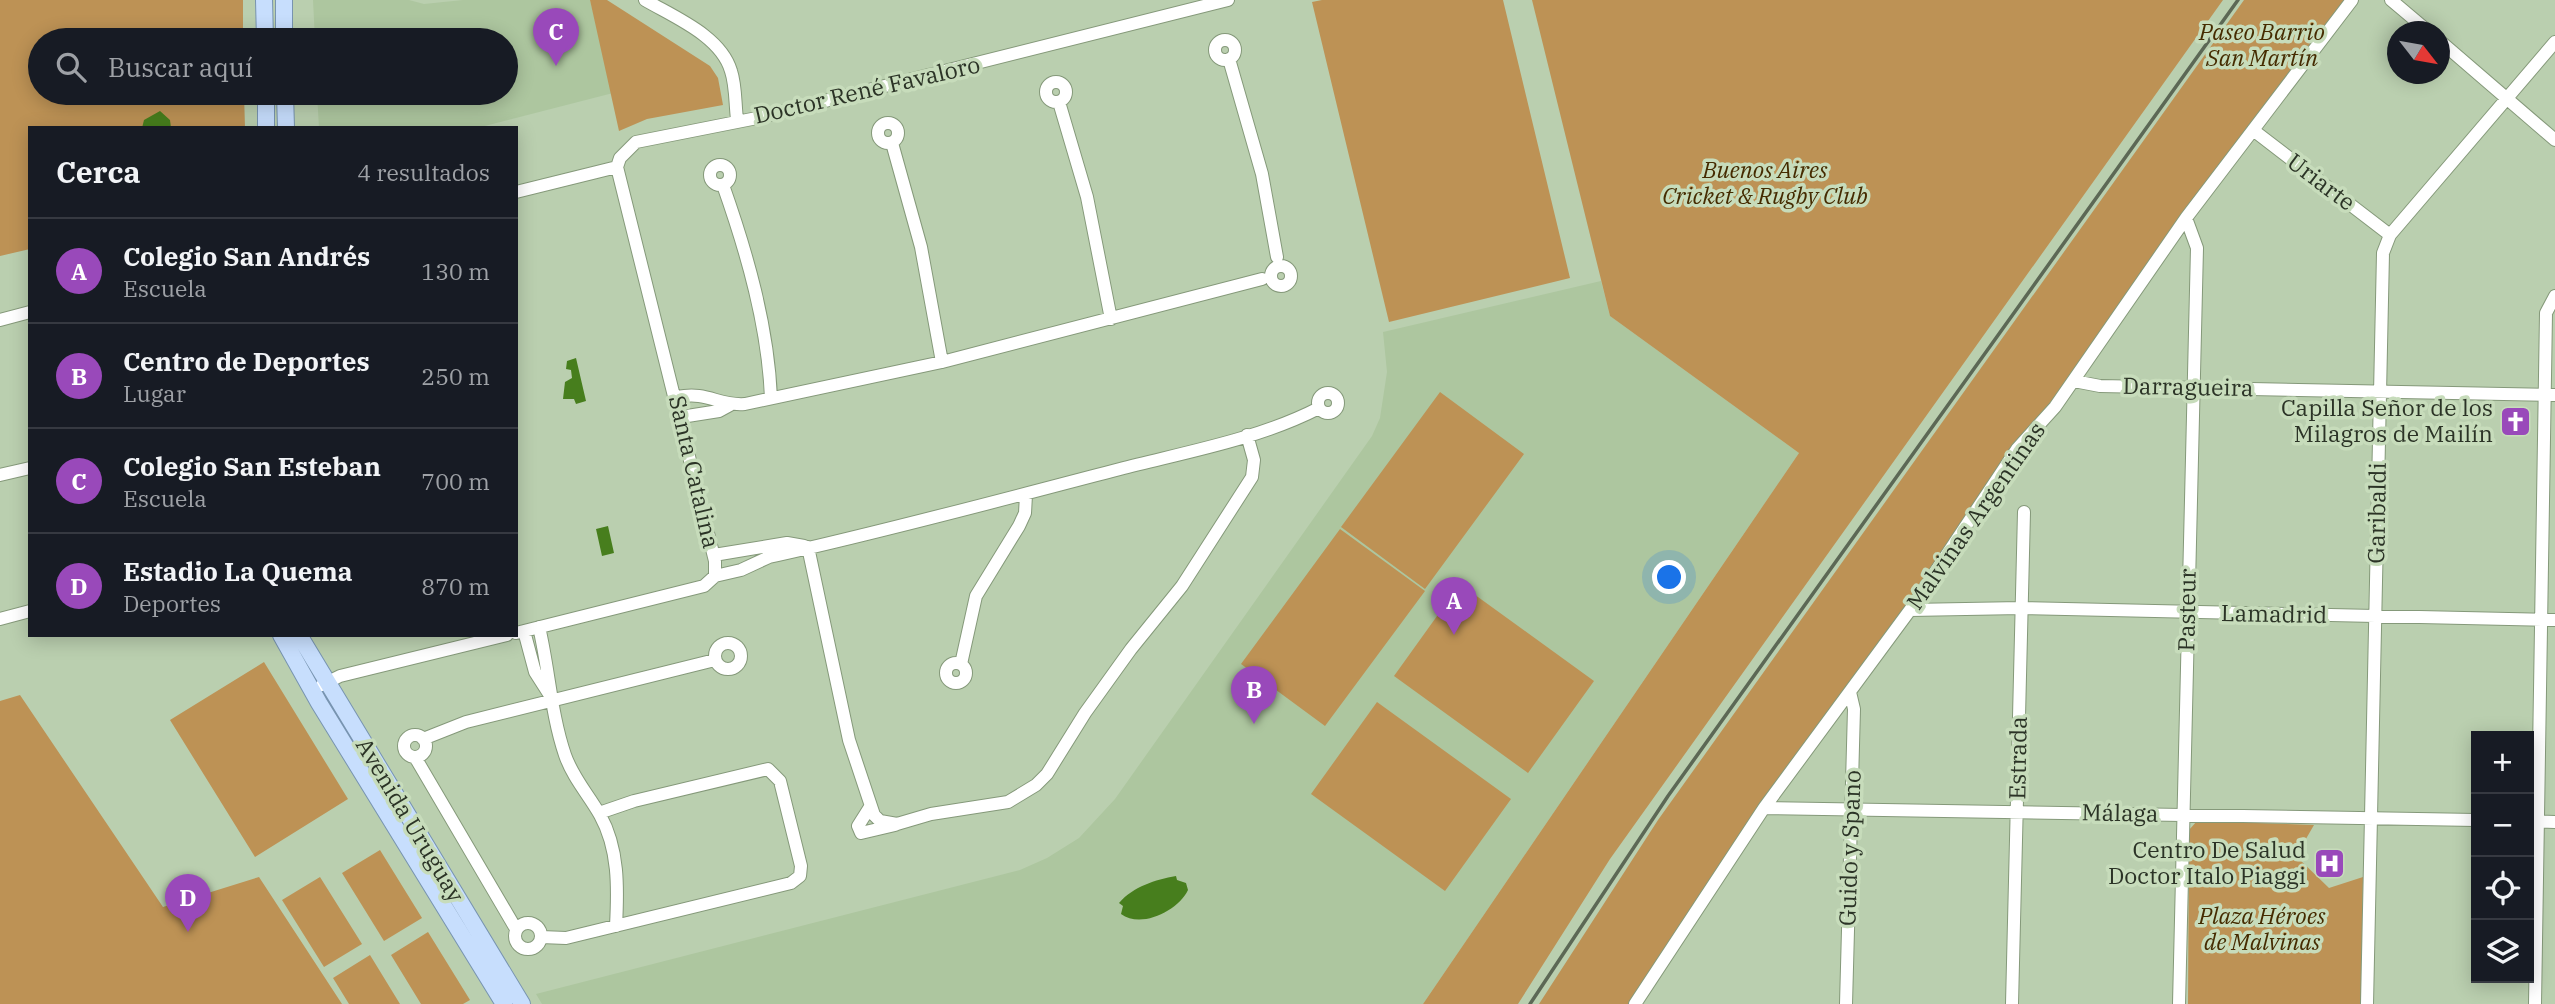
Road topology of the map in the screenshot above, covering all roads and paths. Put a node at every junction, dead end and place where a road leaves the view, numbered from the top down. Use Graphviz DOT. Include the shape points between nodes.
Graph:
graph roads {
  1 [pos="264,0"];
  2 [pos="284,0"];
  3 [pos="645,0"];
  4 [pos="1228,0"];
  5 [pos="2352,0"];
  6 [pos="2391,0"];
  7 [pos="2416,21"];
  8 [pos="265,28"];
  9 [pos="284,28"];
  10 [pos="2555,41"];
  11 [pos="2450,49"];
  12 [pos="1229,59"];
  13 [pos="2507,97"];
  14 [pos="1059,102"];
  15 [pos="266,105"];
  16 [pos="285,105"];
  17 [pos="737,119"];
  18 [pos="266,126"];
  19 [pos="286,126"];
  20 [pos="2253,130"];
  21 [pos="2555,140"];
  22 [pos="892,143"];
  23 [pos="617,167"];
  24 [pos="723,185"];
  25 [pos="518,192"];
  26 [pos="2186,218"];
  27 [pos="2389,234"];
  28 [pos="1277,257"];
  29 [pos="1287,268"];
  30 [pos="1269,278"];
  31 [pos="2555,296"];
  32 [pos="28,313"];
  33 [pos="1111,319"];
  34 [pos="0,320"];
  35 [pos="942,362"];
  36 [pos="2074,381"];
  37 [pos="2192,387"];
  38 [pos="2378,389"];
  39 [pos="2551,395"];
  40 [pos="677,397"];
  41 [pos="772,398"];
  42 [pos="730,405"];
  43 [pos="1319,408"];
  44 [pos="681,417"];
  45 [pos="1247,435"];
  46 [pos="28,468"];
  47 [pos="0,475"];
  48 [pos="1026,495"];
  49 [pos="2024,512"];
  50 [pos="808,547"];
  51 [pos="714,555"];
  52 [pos="715,576"];
  53 [pos="2021,608"];
  54 [pos="1910,610"];
  55 [pos="28,612"];
  56 [pos="2186,612"];
  57 [pos="2375,616"];
  58 [pos="0,619"];
  59 [pos="2549,620"];
  60 [pos="539,627"];
  61 [pos="520,632"];
  62 [pos="282,637"];
  63 [pos="300,637"];
  64 [pos="499,637"];
  65 [pos="715,660"];
  66 [pos="961,664"];
  67 [pos="327,683"];
  68 [pos="312,691"];
  69 [pos="1850,692"];
  70 [pos="553,701"];
  71 [pos="870,807"];
  72 [pos="1764,808"];
  73 [pos="1851,808"];
  74 [pos="2017,811"];
  75 [pos="599,813"];
  76 [pos="2183,815"];
  77 [pos="2371,818"];
  78 [pos="2471,820"];
  79 [pos="2534,822"];
  80 [pos="2555,822"];
  81 [pos="898,824"];
  82 [pos="615,926"];
  83 [pos="516,929"];
  84 [pos="541,937"];
  85 [pos="1637,1002"];
  86 [pos="504,1004"];
  87 [pos="522,1004"];
  88 [pos="1653,1004"];
  89 [pos="1846,1004"];
  90 [pos="2012,1004"];
  91 [pos="2179,1004"];
  92 [pos="2367,1004"];
  93 [pos="2535,1004"];
  1 -- 8 [label="main road"];
  2 -- 9 [label="main road"];
  3 -- 17 [label="street" via="702,34 722,54 731,70"];
  4 -- 17 [label="street, Doctor René Favaloro" via="757,118"];
  5 -- 20 [label="street, Malvinas Argentinas"];
  6 -- 7 [label="street"];
  10 -- 13 [label="street, Garibaldi"];
  11 -- 13 [label="street"];
  12 -- 28 [label="street" via="1262,174"];
  13 -- 21 [label="street"];
  13 -- 27 [label="street, Garibaldi"];
  14 -- 33 [label="street" via="1087,197"];
  15 -- 18 [label="main road"];
  16 -- 19 [label="main road"];
  17 -- 23 [label="street, Doctor René Favaloro" via="636,142"];
  20 -- 26 [label="street, Malvinas Argentinas"];
  20 -- 27 [label="street, Uriarte"];
  22 -- 35 [label="street" via="921,247"];
  23 -- 25 [label="street"];
  23 -- 40 [label="street, Santa Catalina"];
  24 -- 41 [label="street" via="749,270"];
  26 -- 36 [label="street, Malvinas Argentinas"];
  26 -- 37 [label="street, Pasteur" via="2197,248"];
  27 -- 38 [label="street, Garibaldi" via="2382,264"];
  28 -- 29 [label="street"];
  28 -- 30 [label="street"];
  29 -- 30 [label="street" via="1277,267"];
  29 -- 30 [label="street" via="1291,274 1288,283 1279,286"];
  30 -- 33 [label="street"];
  31 -- 39 [label="street" via="2546,313"];
  32 -- 34 [label="street"];
  33 -- 35 [label="street"];
  35 -- 41 [label="street"];
  36 -- 37 [label="street, Darragueira" via="2101,386"];
  36 -- 54 [label="street, Malvinas Argentinas" via="2017,449"];
  37 -- 38 [label="street, Darragueira"];
  37 -- 56 [label="street, Pasteur"];
  38 -- 39 [label="street, Darragueira"];
  38 -- 57 [label="street, Garibaldi"];
  39 -- 59 [label="street"];
  40 -- 42 [label="street" via="699,394"];
  40 -- 44 [label="street, Santa Catalina"];
  41 -- 42 [label="street"];
  42 -- 44 [label="street"];
  43 -- 45 [label="street"];
  44 -- 51 [label="street, Santa Catalina"];
  45 -- 48 [label="street"];
  45 -- 81 [label="street" via="1254,460 1251,477 1182,586 1085,713 1047,774 1008,802"];
  46 -- 47 [label="street"];
  48 -- 50 [label="street"];
  48 -- 66 [label="street" via="1019,526 976,596"];
  49 -- 53 [label="street, Estrada"];
  50 -- 51 [label="street" via="787,543"];
  50 -- 52 [label="street"];
  50 -- 71 [label="street" via="849,740"];
  51 -- 52 [label="street, Santa Catalina"];
  52 -- 60 [label="street, Santa Catalina" via="704,586"];
  53 -- 54 [label="street, Lamadrid"];
  53 -- 56 [label="street, Lamadrid"];
  53 -- 74 [label="street, Estrada"];
  54 -- 69 [label="street, Malvinas Argentinas"];
  55 -- 58 [label="street"];
  56 -- 57 [label="street, Lamadrid"];
  56 -- 76 [label="street, Pasteur"];
  57 -- 59 [label="street, Lamadrid"];
  57 -- 77 [label="street, Garibaldi"];
  59 -- 79 [label="street"];
  60 -- 61 [label="street, Santa Catalina"];
  60 -- 70 [label="street"];
  61 -- 70 [label="street" via="535,672"];
  62 -- 68 [label="main road, Avenida Uruguay"];
  63 -- 67 [label="main road, Avenida Uruguay"];
  64 -- 67 [label="street"];
  65 -- 70 [label="street"];
  67 -- 68 [label="street"];
  67 -- 87 [label="main road, Avenida Uruguay"];
  68 -- 86 [label="main road, Avenida Uruguay"];
  69 -- 72 [label="street, Malvinas Argentinas"];
  69 -- 73 [label="street, Guido y Spano" via="1854,709"];
  70 -- 75 [label="street" via="572,774"];
  70 -- 83 [label="street" via="466,722 423,739 424,752 415,757"];
  71 -- 81 [label="street" via="880,821"];
  71 -- 81 [label="street" via="858,826 861,833"];
  72 -- 73 [label="street, Málaga"];
  72 -- 85 [label="street, Malvinas Argentinas"];
  73 -- 74 [label="street, Málaga"];
  73 -- 89 [label="street, Guido y Spano"];
  74 -- 76 [label="street, Málaga"];
  74 -- 90 [label="street, Estrada"];
  75 -- 82 [label="street" via="617,869"];
  75 -- 82 [label="street" via="768,769 780,781 801,866 800,876 791,883"];
  76 -- 77 [label="street, Málaga"];
  76 -- 91 [label="street, Pasteur"];
  77 -- 78 [label="street, Málaga"];
  77 -- 92 [label="street, Garibaldi"];
  79 -- 80 [label="street"];
  79 -- 93 [label="street"];
  82 -- 84 [label="street" via="566,938"];
  83 -- 84 [label="street" via="532,923"];
  83 -- 84 [label="street" via="514,937 521,947 534,948"];
  85 -- 88 [label="street"];
}
